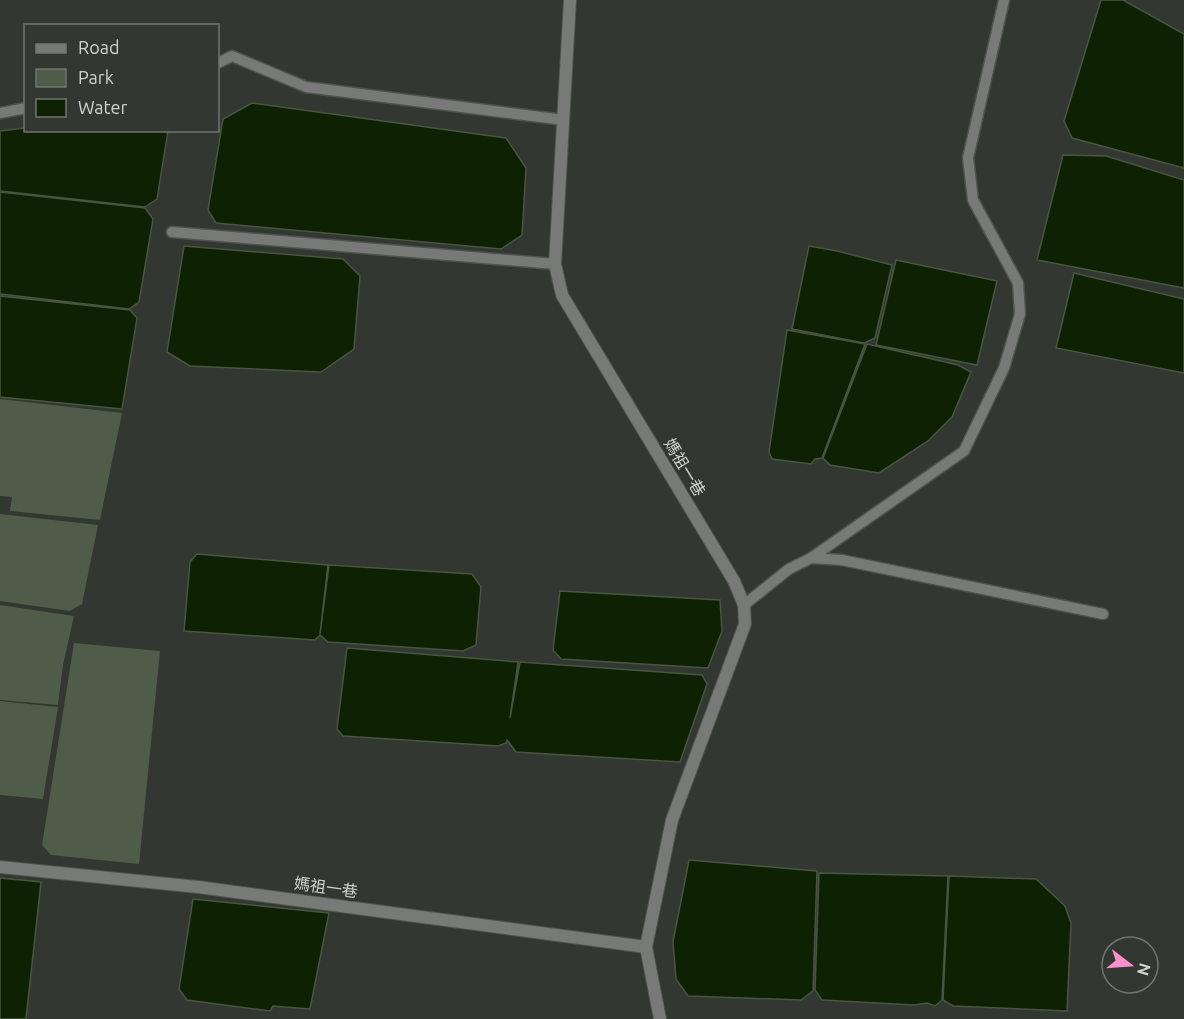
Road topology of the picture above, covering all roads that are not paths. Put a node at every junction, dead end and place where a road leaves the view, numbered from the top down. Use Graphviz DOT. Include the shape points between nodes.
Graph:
graph roads {
  1 [pos="570,0"];
  2 [pos="1004,0"];
  3 [pos="219,62"];
  4 [pos="24,108"];
  5 [pos="0,113"];
  6 [pos="564,120"];
  7 [pos="172,232"];
  8 [pos="555,264"];
  9 [pos="811,558"];
  10 [pos="744,605"];
  11 [pos="1103,614"];
  12 [pos="0,867"];
  13 [pos="646,947"];
  14 [pos="660,1019"];
  1 -- 6 [label="street, 媽祖一巷"];
  2 -- 9 [label="lane" via="968,158 974,200 1018,283 1020,314 1004,368 964,451"];
  3 -- 6 [label="lane" via="232,56 306,87"];
  4 -- 5 [label="lane"];
  6 -- 8 [label="street, 媽祖一巷"];
  7 -- 8 [label="lane"];
  8 -- 10 [label="street, 媽祖一巷" via="562,295 734,581"];
  9 -- 10 [label="lane" via="789,569"];
  9 -- 11 [label="lane" via="842,560"];
  10 -- 13 [label="street, 媽祖一巷" via="746,624 672,820"];
  12 -- 13 [label="street, 媽祖一巷" via="198,887"];
  13 -- 14 [label="street, 媽祖一巷"];
}
